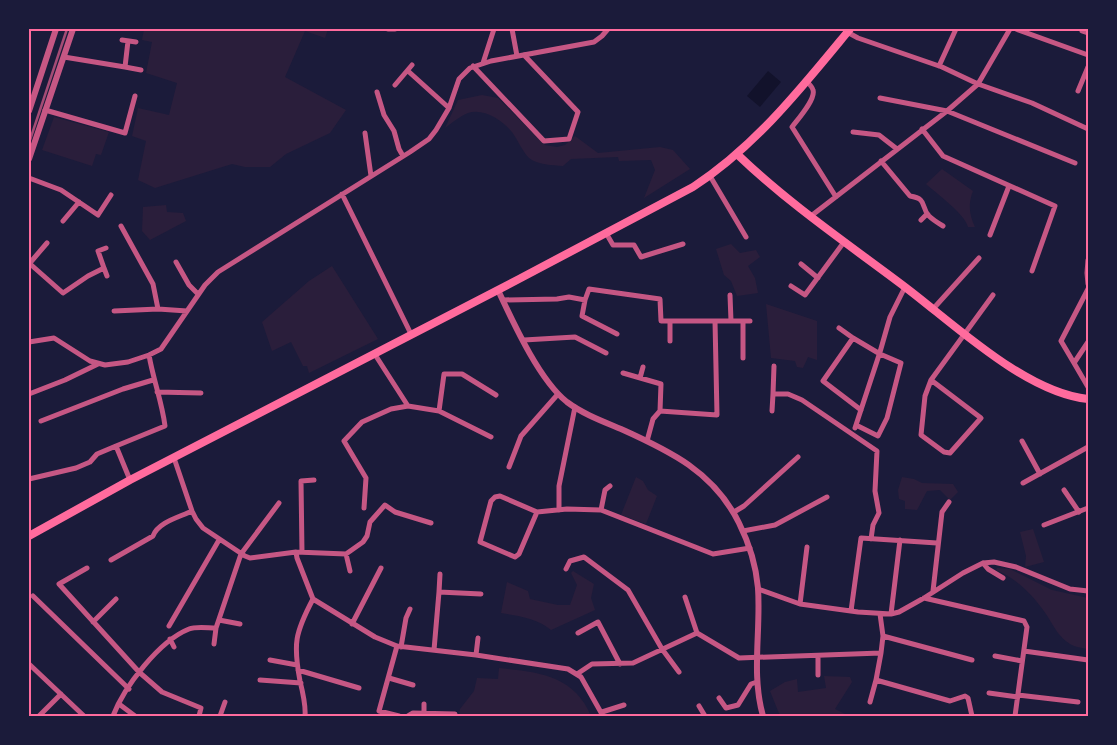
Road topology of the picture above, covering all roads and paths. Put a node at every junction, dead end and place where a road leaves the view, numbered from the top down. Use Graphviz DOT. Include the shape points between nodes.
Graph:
graph roads {
  1 [pos="56,29"];
  2 [pos="72,29"];
  3 [pos="388,29"];
  4 [pos="395,29"];
  5 [pos="494,29"];
  6 [pos="512,29"];
  7 [pos="608,29"];
  8 [pos="956,29"];
  9 [pos="1010,29"];
  10 [pos="1016,29"];
  11 [pos="848,31"];
  12 [pos="136,42"];
  13 [pos="524,55"];
  14 [pos="1088,55"];
  15 [pos="517,56"];
  16 [pos="64,57"];
  17 [pos="483,63"];
  18 [pos="412,65"];
  19 [pos="474,66"];
  20 [pos="939,66"];
  21 [pos="125,67"];
  22 [pos="1088,67"];
  23 [pos="141,70"];
  24 [pos="408,71"];
  25 [pos="806,81"];
  26 [pos="978,84"];
  27 [pos="395,85"];
  28 [pos="1078,91"];
  29 [pos="377,92"];
  30 [pos="135,96"];
  31 [pos="880,98"];
  32 [pos="448,108"];
  33 [pos="45,110"];
  34 [pos="29,111"];
  35 [pos="947,111"];
  36 [pos="922,129"];
  37 [pos="1088,129"];
  38 [pos="853,132"];
  39 [pos="365,133"];
  40 [pos="897,149"];
  41 [pos="738,154"];
  42 [pos="404,156"];
  43 [pos="29,159"];
  44 [pos="881,161"];
  45 [pos="1075,163"];
  46 [pos="371,176"];
  47 [pos="710,176"];
  48 [pos="29,178"];
  49 [pos="1009,186"];
  50 [pos="342,194"];
  51 [pos="111,196"];
  52 [pos="836,197"];
  53 [pos="79,202"];
  54 [pos="927,214"];
  55 [pos="811,216"];
  56 [pos="921,220"];
  57 [pos="63,222"];
  58 [pos="122,226"];
  59 [pos="942,226"];
  60 [pos="606,233"];
  61 [pos="990,235"];
  62 [pos="746,237"];
  63 [pos="844,242"];
  64 [pos="47,243"];
  65 [pos="684,244"];
  66 [pos="106,248"];
  67 [pos="979,258"];
  68 [pos="1088,260"];
  69 [pos="176,262"];
  70 [pos="29,263"];
  71 [pos="800,264"];
  72 [pos="104,268"];
  73 [pos="1032,271"];
  74 [pos="107,276"];
  75 [pos="818,278"];
  76 [pos="1088,284"];
  77 [pos="791,286"];
  78 [pos="905,287"];
  79 [pos="1088,289"];
  80 [pos="498,290"];
  81 [pos="198,294"];
  82 [pos="730,295"];
  83 [pos="993,295"];
  84 [pos="503,300"];
  85 [pos="585,300"];
  86 [pos="158,309"];
  87 [pos="933,309"];
  88 [pos="114,311"];
  89 [pos="187,311"];
  90 [pos="670,321"];
  91 [pos="731,321"];
  92 [pos="743,321"];
  93 [pos="750,321"];
  94 [pos="715,322"];
  95 [pos="839,328"];
  96 [pos="964,333"];
  97 [pos="411,334"];
  98 [pos="616,334"];
  99 [pos="853,338"];
  100 [pos="524,340"];
  101 [pos="670,341"];
  102 [pos="30,342"];
  103 [pos="1088,342"];
  104 [pos="374,353"];
  105 [pos="606,353"];
  106 [pos="880,354"];
  107 [pos="149,355"];
  108 [pos="743,358"];
  109 [pos="1074,363"];
  110 [pos="98,364"];
  111 [pos="774,366"];
  112 [pos="643,367"];
  113 [pos="623,373"];
  114 [pos="640,378"];
  115 [pos="153,380"];
  116 [pos="931,380"];
  117 [pos="1088,388"];
  118 [pos="157,392"];
  119 [pos="201,393"];
  120 [pos="29,394"];
  121 [pos="558,394"];
  122 [pos="773,394"];
  123 [pos="496,395"];
  124 [pos="1088,400"];
  125 [pos="408,406"];
  126 [pos="575,407"];
  127 [pos="861,410"];
  128 [pos="439,411"];
  129 [pos="660,411"];
  130 [pos="772,411"];
  131 [pos="41,421"];
  132 [pos="856,425"];
  133 [pos="853,434"];
  134 [pos="491,437"];
  135 [pos="647,441"];
  136 [pos="1022,441"];
  137 [pos="116,446"];
  138 [pos="1088,448"];
  139 [pos="798,457"];
  140 [pos="174,458"];
  141 [pos="1031,458"];
  142 [pos="1025,462"];
  143 [pos="509,467"];
  144 [pos="1040,474"];
  145 [pos="29,479"];
  146 [pos="130,480"];
  147 [pos="314,480"];
  148 [pos="1023,483"];
  149 [pos="610,486"];
  150 [pos="1064,490"];
  151 [pos="827,497"];
  152 [pos="949,502"];
  153 [pos="279,503"];
  154 [pos="364,508"];
  155 [pos="1088,508"];
  156 [pos="559,510"];
  157 [pos="601,510"];
  158 [pos="192,511"];
  159 [pos="537,512"];
  160 [pos="734,512"];
  161 [pos="1079,512"];
  162 [pos="431,523"];
  163 [pos="1044,525"];
  164 [pos="744,532"];
  165 [pos="29,536"];
  166 [pos="871,538"];
  167 [pos="219,540"];
  168 [pos="900,540"];
  169 [pos="937,543"];
  170 [pos="807,547"];
  171 [pos="750,548"];
  172 [pos="299,552"];
  173 [pos="240,554"];
  174 [pos="346,554"];
  175 [pos="111,560"];
  176 [pos="983,563"];
  177 [pos="87,568"];
  178 [pos="381,568"];
  179 [pos="566,569"];
  180 [pos="350,571"];
  181 [pos="440,574"];
  182 [pos="1003,578"];
  183 [pos="758,589"];
  184 [pos="933,591"];
  185 [pos="1088,591"];
  186 [pos="439,592"];
  187 [pos="481,594"];
  188 [pos="33,596"];
  189 [pos="685,597"];
  190 [pos="924,598"];
  191 [pos="116,599"];
  192 [pos="313,599"];
  193 [pos="800,604"];
  194 [pos="410,609"];
  195 [pos="850,611"];
  196 [pos="880,614"];
  197 [pos="891,614"];
  198 [pos="219,620"];
  199 [pos="93,622"];
  200 [pos="240,624"];
  201 [pos="352,624"];
  202 [pos="169,626"];
  203 [pos="216,628"];
  204 [pos="578,633"];
  205 [pos="697,633"];
  206 [pos="883,636"];
  207 [pos="478,638"];
  208 [pos="170,639"];
  209 [pos="214,644"];
  210 [pos="174,647"];
  211 [pos="399,647"];
  212 [pos="434,650"];
  213 [pos="662,650"];
  214 [pos="1024,651"];
  215 [pos="881,653"];
  216 [pos="476,655"];
  217 [pos="818,656"];
  218 [pos="995,656"];
  219 [pos="757,658"];
  220 [pos="270,660"];
  221 [pos="972,660"];
  222 [pos="1088,660"];
  223 [pos="1022,661"];
  224 [pos="29,664"];
  225 [pos="620,664"];
  226 [pos="298,668"];
  227 [pos="139,672"];
  228 [pos="679,672"];
  229 [pos="577,674"];
  230 [pos="818,675"];
  231 [pos="389,678"];
  232 [pos="260,680"];
  233 [pos="876,680"];
  234 [pos="757,682"];
  235 [pos="301,684"];
  236 [pos="413,685"];
  237 [pos="359,688"];
  238 [pos="129,689"];
  239 [pos="61,694"];
  240 [pos="989,694"];
  241 [pos="1018,696"];
  242 [pos="720,698"];
  243 [pos="225,702"];
  244 [pos="870,702"];
  245 [pos="1078,702"];
  246 [pos="119,704"];
  247 [pos="424,704"];
  248 [pos="624,705"];
  249 [pos="699,706"];
  250 [pos="424,713"];
  251 [pos="378,714"];
  252 [pos="455,714"];
  253 [pos="602,714"];
  254 [pos="39,716"];
  255 [pos="84,716"];
  256 [pos="113,716"];
  257 [pos="135,716"];
  258 [pos="199,716"];
  259 [pos="220,716"];
  260 [pos="305,716"];
  261 [pos="399,716"];
  262 [pos="408,716"];
  263 [pos="705,716"];
  264 [pos="762,716"];
  265 [pos="972,716"];
  266 [pos="1015,716"];
  1 -- 34 [label="street"];
  2 -- 16 [label="street"];
  3 -- 4 [label="street"];
  5 -- 17 [label="street"];
  6 -- 15 [label="street"];
  7 -- 13 [label="street" via="593,44"];
  8 -- 20 [label="street"];
  9 -- 26 [label="street"];
  10 -- 14 [label="street"];
  11 -- 20 [label="street" via="858,38"];
  11 -- 25 [label="main road"];
  12 -- 21 [label="street" via="125,40"];
  13 -- 15 [label="street"];
  13 -- 19 [label="street" via="578,112 569,140 544,141"];
  15 -- 17 [label="street"];
  16 -- 21 [label="street"];
  16 -- 33 [label="street"];
  17 -- 19 [label="street"];
  18 -- 24 [label="street"];
  19 -- 32 [label="street" via="459,78"];
  20 -- 26 [label="street"];
  21 -- 23 [label="street"];
  22 -- 28 [label="street"];
  24 -- 27 [label="street"];
  24 -- 32 [label="street"];
  25 -- 41 [label="main road"];
  25 -- 52 [label="street" via="814,93 792,127"];
  26 -- 35 [label="street"];
  26 -- 37 [label="street" via="1032,103"];
  29 -- 42 [label="street"];
  30 -- 33 [label="street" via="125,133"];
  31 -- 35 [label="street"];
  32 -- 42 [label="street" via="429,139"];
  33 -- 43 [label="street"];
  35 -- 36 [label="street"];
  35 -- 45 [label="street"];
  36 -- 40 [label="street"];
  36 -- 49 [label="street" via="944,156"];
  38 -- 40 [label="street" via="879,135"];
  39 -- 46 [label="street"];
  40 -- 44 [label="street"];
  41 -- 47 [label="main road"];
  41 -- 55 [label="main road"];
  42 -- 46 [label="street"];
  44 -- 52 [label="street"];
  44 -- 54 [label="street" via="910,196 924,203"];
  46 -- 50 [label="street"];
  47 -- 60 [label="main road"];
  47 -- 62 [label="street"];
  48 -- 53 [label="street" via="61,190"];
  49 -- 61 [label="street"];
  49 -- 73 [label="street" via="1056,206"];
  50 -- 81 [label="street" via="218,272"];
  50 -- 97 [label="street"];
  51 -- 53 [label="street" via="98,215"];
  52 -- 55 [label="street"];
  53 -- 57 [label="street"];
  54 -- 56 [label="street"];
  54 -- 59 [label="street"];
  55 -- 63 [label="main road"];
  58 -- 86 [label="street" via="153,284"];
  60 -- 65 [label="street" via="613,246 634,245 641,257"];
  60 -- 80 [label="main road"];
  63 -- 75 [label="street"];
  63 -- 78 [label="main road"];
  64 -- 70 [label="street"];
  66 -- 72 [label="street" via="98,251"];
  67 -- 87 [label="street"];
  68 -- 76 [label="street"];
  69 -- 81 [label="street"];
  70 -- 72 [label="street" via="64,292"];
  71 -- 75 [label="street"];
  72 -- 74 [label="street"];
  75 -- 77 [label="street" via="805,296"];
  78 -- 87 [label="main road"];
  78 -- 106 [label="street" via="890,317"];
  79 -- 109 [label="street" via="1061,341"];
  80 -- 84 [label="street"];
  80 -- 97 [label="main road"];
  81 -- 89 [label="street"];
  82 -- 91 [label="street"];
  83 -- 96 [label="street"];
  84 -- 85 [label="street" via="569,297"];
  84 -- 100 [label="street"];
  85 -- 90 [label="street" via="590,289 660,299 661,321"];
  85 -- 98 [label="street" via="582,316"];
  86 -- 88 [label="street"];
  86 -- 89 [label="street"];
  87 -- 96 [label="main road"];
  89 -- 107 [label="street" via="161,349"];
  90 -- 94 [label="street"];
  90 -- 101 [label="street"];
  91 -- 92 [label="street"];
  91 -- 94 [label="street"];
  92 -- 93 [label="street"];
  92 -- 108 [label="street"];
  94 -- 129 [label="street" via="717,415"];
  95 -- 99 [label="street"];
  96 -- 116 [label="street"];
  96 -- 124 [label="main road" via="1034,381"];
  97 -- 104 [label="main road"];
  99 -- 106 [label="street"];
  99 -- 127 [label="street" via="823,381"];
  100 -- 105 [label="street" via="575,337"];
  100 -- 121 [label="street"];
  102 -- 110 [label="street" via="54,338"];
  103 -- 109 [label="street"];
  104 -- 125 [label="street"];
  104 -- 140 [label="main road"];
  106 -- 127 [label="street"];
  106 -- 132 [label="street" via="901,363 887,418 878,436"];
  107 -- 110 [label="street" via="113,365"];
  107 -- 115 [label="street"];
  109 -- 117 [label="street"];
  110 -- 120 [label="street"];
  111 -- 122 [label="street"];
  112 -- 114 [label="street"];
  113 -- 114 [label="street"];
  114 -- 129 [label="street" via="661,384"];
  115 -- 118 [label="street"];
  115 -- 131 [label="street"];
  116 -- 116 [label="street" via="981,418 950,453 921,435 925,396"];
  118 -- 119 [label="street"];
  118 -- 137 [label="street" via="165,426"];
  121 -- 126 [label="street"];
  121 -- 143 [label="street" via="521,436"];
  122 -- 130 [label="street"];
  122 -- 133 [label="street" via="788,394 802,400"];
  123 -- 128 [label="street" via="462,374 444,374"];
  125 -- 128 [label="street"];
  125 -- 154 [label="street" via="390,409 362,422 344,441 366,478"];
  126 -- 135 [label="street"];
  126 -- 156 [label="street" via="559,486"];
  127 -- 132 [label="street"];
  128 -- 134 [label="street"];
  129 -- 135 [label="street" via="653,418"];
  132 -- 133 [label="street"];
  133 -- 166 [label="street" via="877,450 875,491 879,513 872,526"];
  135 -- 160 [label="street" via="692,466 713,485"];
  136 -- 141 [label="street"];
  137 -- 145 [label="street" via="76,468"];
  137 -- 146 [label="street"];
  138 -- 144 [label="street"];
  139 -- 160 [label="street"];
  140 -- 146 [label="main road"];
  140 -- 158 [label="street"];
  141 -- 142 [label="street"];
  141 -- 144 [label="street"];
  144 -- 148 [label="street"];
  146 -- 165 [label="main road"];
  147 -- 172 [label="street" via="301,481"];
  149 -- 157 [label="street" via="605,490"];
  150 -- 161 [label="street"];
  151 -- 164 [label="street" via="775,525"];
  152 -- 169 [label="street" via="942,512"];
  153 -- 173 [label="street"];
  155 -- 161 [label="street"];
  156 -- 157 [label="street"];
  156 -- 159 [label="street"];
  157 -- 171 [label="street" via="713,554"];
  158 -- 167 [label="street" via="203,528"];
  158 -- 175 [label="street" via="155,530 153,536"];
  159 -- 159 [label="street" via="515,557 480,542 491,501 495,497 500,496"];
  160 -- 164 [label="street"];
  161 -- 163 [label="street"];
  162 -- 174 [label="street" via="395,512 385,505 370,522 363,542"];
  164 -- 171 [label="street"];
  166 -- 168 [label="street"];
  166 -- 195 [label="street" via="862,538"];
  167 -- 173 [label="street"];
  167 -- 202 [label="street"];
  168 -- 169 [label="street"];
  168 -- 197 [label="street"];
  169 -- 184 [label="street"];
  170 -- 193 [label="street"];
  171 -- 183 [label="street"];
  172 -- 173 [label="street" via="250,558"];
  172 -- 174 [label="street"];
  172 -- 192 [label="street"];
  173 -- 198 [label="street"];
  174 -- 180 [label="street"];
  176 -- 182 [label="street"];
  176 -- 184 [label="street"];
  176 -- 185 [label="street" via="1001,563 1070,589"];
  177 -- 199 [label="street" via="59,584"];
  178 -- 201 [label="street"];
  179 -- 213 [label="street" via="570,561 584,557 628,590"];
  181 -- 186 [label="street"];
  183 -- 193 [label="street"];
  183 -- 219 [label="street"];
  184 -- 190 [label="street"];
  186 -- 187 [label="street"];
  186 -- 212 [label="street"];
  188 -- 238 [label="street"];
  189 -- 205 [label="street"];
  190 -- 197 [label="street"];
  190 -- 214 [label="street" via="1024,621 1027,627"];
  191 -- 199 [label="street"];
  192 -- 201 [label="street"];
  192 -- 226 [label="street" via="298,632"];
  193 -- 195 [label="street"];
  194 -- 211 [label="street"];
  195 -- 196 [label="street"];
  196 -- 197 [label="street"];
  196 -- 206 [label="street"];
  198 -- 200 [label="street"];
  198 -- 203 [label="street"];
  199 -- 227 [label="street"];
  201 -- 211 [label="street"];
  203 -- 208 [label="street" via="190,628"];
  203 -- 209 [label="street"];
  204 -- 225 [label="street" via="598,622"];
  205 -- 213 [label="street"];
  205 -- 219 [label="street" via="739,658"];
  206 -- 215 [label="street"];
  206 -- 221 [label="street"];
  207 -- 216 [label="street"];
  208 -- 210 [label="street"];
  208 -- 227 [label="street"];
  211 -- 212 [label="street"];
  211 -- 231 [label="street"];
  212 -- 216 [label="street"];
  213 -- 225 [label="street" via="633,663"];
  213 -- 228 [label="street"];
  214 -- 222 [label="street"];
  214 -- 223 [label="street"];
  215 -- 217 [label="street"];
  215 -- 233 [label="street"];
  216 -- 229 [label="street" via="553,666"];
  217 -- 219 [label="street"];
  217 -- 230 [label="street"];
  218 -- 223 [label="street"];
  219 -- 234 [label="street"];
  220 -- 226 [label="street"];
  223 -- 241 [label="street"];
  224 -- 239 [label="street"];
  225 -- 229 [label="street" via="592,664"];
  226 -- 235 [label="street"];
  226 -- 237 [label="street"];
  227 -- 238 [label="street"];
  227 -- 258 [label="street" via="162,692 201,708"];
  229 -- 253 [label="street"];
  231 -- 236 [label="street"];
  231 -- 251 [label="street"];
  232 -- 235 [label="street"];
  233 -- 244 [label="street"];
  233 -- 265 [label="street" via="950,702 965,696"];
  234 -- 242 [label="street" via="751,684 738,704 726,708"];
  234 -- 264 [label="street"];
  235 -- 260 [label="street"];
  238 -- 246 [label="street"];
  239 -- 254 [label="street"];
  239 -- 255 [label="street"];
  240 -- 241 [label="street"];
  241 -- 245 [label="street"];
  241 -- 266 [label="street"];
  243 -- 259 [label="street"];
  246 -- 256 [label="street"];
  246 -- 257 [label="street"];
  247 -- 250 [label="street"];
  248 -- 253 [label="street"];
  249 -- 263 [label="street"];
  250 -- 252 [label="street"];
  250 -- 262 [label="street"];
  251 -- 261 [label="street"];
}
